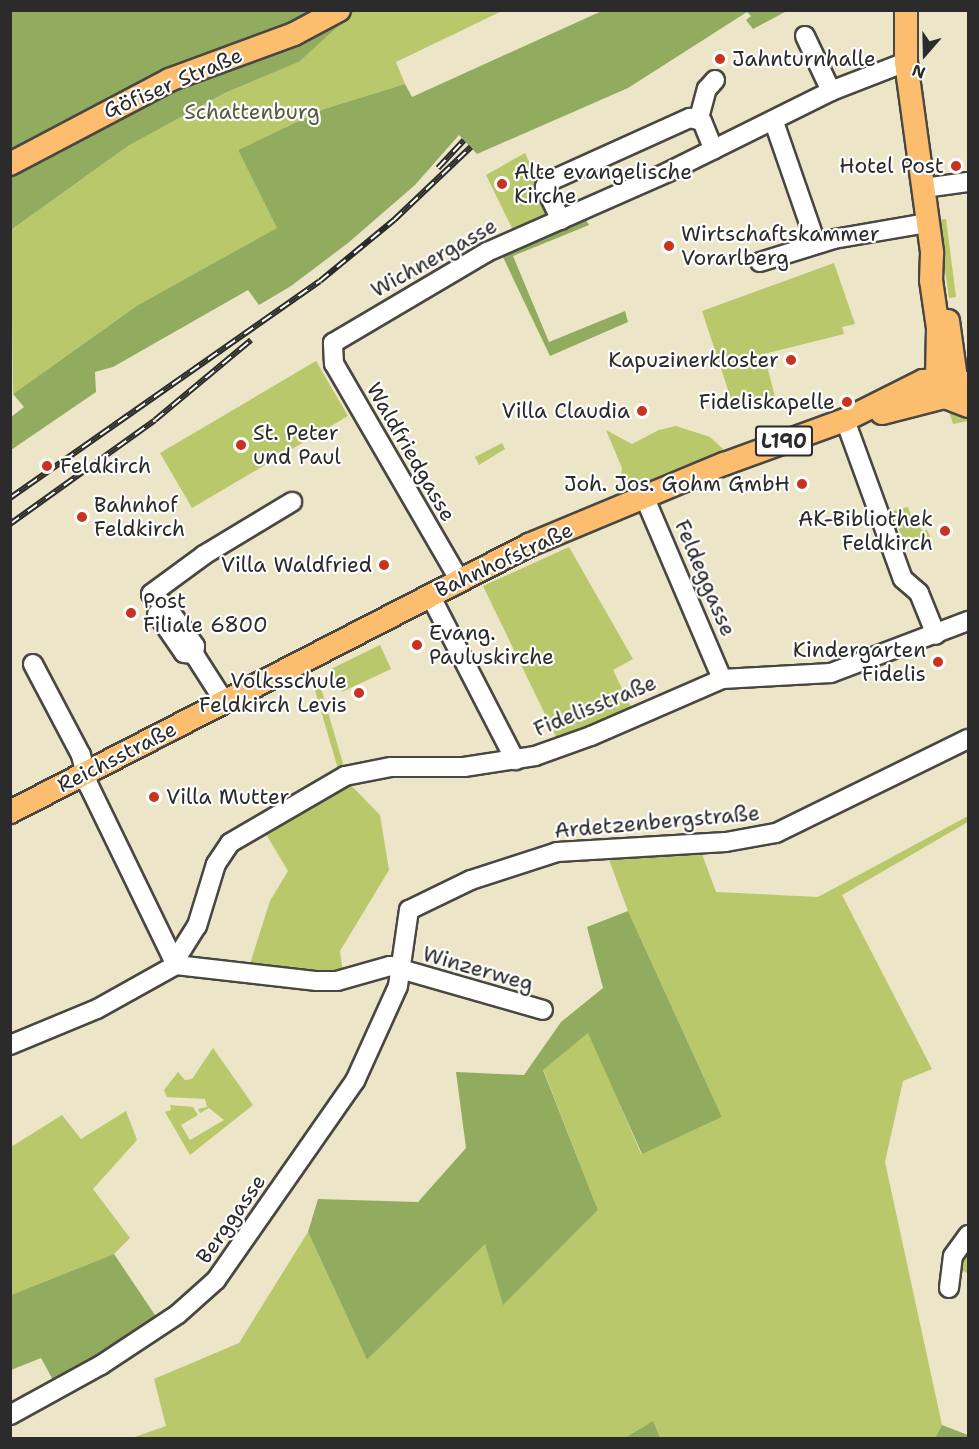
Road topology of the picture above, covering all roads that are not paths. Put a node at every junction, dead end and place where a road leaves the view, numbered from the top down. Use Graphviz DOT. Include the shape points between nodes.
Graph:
graph roads {
  1 [pos="339,10"];
  2 [pos="906,10"];
  3 [pos="805,36"];
  4 [pos="906,62"];
  5 [pos="715,80"];
  6 [pos="831,91"];
  7 [pos="699,118"];
  8 [pos="774,122"];
  9 [pos="714,150"];
  10 [pos="10,164"];
  11 [pos="969,182"];
  12 [pos="924,188"];
  13 [pos="561,220"];
  14 [pos="928,223"];
  15 [pos="816,243"];
  16 [pos="760,262"];
  17 [pos="333,343"];
  18 [pos="951,385"];
  19 [pos="969,406"];
  20 [pos="845,420"];
  21 [pos="644,496"];
  22 [pos="292,502"];
  23 [pos="459,581"];
  24 [pos="430,595"];
  25 [pos="969,621"];
  26 [pos="936,635"];
  27 [pos="33,664"];
  28 [pos="722,679"];
  29 [pos="224,701"];
  30 [pos="969,739"];
  31 [pos="515,760"];
  32 [pos="86,773"];
  33 [pos="10,812"];
  34 [pos="176,962"];
  35 [pos="402,969"];
  36 [pos="543,1010"];
  37 [pos="10,1045"];
  38 [pos="969,1235"];
  39 [pos="949,1288"];
  40 [pos="10,1415"];
  1 -- 10 [label="main road, Göfiser Straße" via="294,34 169,80"];
  2 -- 4 [label="main road"];
  3 -- 6 [label="street"];
  4 -- 6 [label="street, Wichnergasse"];
  4 -- 12 [label="main road"];
  5 -- 7 [label="street" via="707,89"];
  6 -- 8 [label="street, Wichnergasse"];
  7 -- 9 [label="street"];
  7 -- 13 [label="street" via="690,118 548,182 545,187"];
  8 -- 9 [label="street, Wichnergasse"];
  8 -- 15 [label="street"];
  9 -- 13 [label="street, Wichnergasse"];
  11 -- 12 [label="street"];
  12 -- 14 [label="main road"];
  13 -- 17 [label="street, Wichnergasse" via="480,255"];
  14 -- 15 [label="street" via="836,247"];
  14 -- 18 [label="main road" via="932,253 943,279"];
  15 -- 16 [label="street"];
  17 -- 23 [label="street, Waldfriedgasse" via="334,364"];
  18 -- 19 [label="main road"];
  18 -- 20 [label="main road, Bahnhofstraße / L190"];
  20 -- 21 [label="main road, Bahnhofstraße / L190"];
  20 -- 26 [label="street" via="903,579 919,593"];
  21 -- 23 [label="main road, Bahnhofstraße / L190"];
  21 -- 28 [label="street, Feldeggasse"];
  22 -- 29 [label="street" via="151,594 166,606 195,645 195,654"];
  23 -- 24 [label="main road, Bahnhofstraße / L190"];
  24 -- 29 [label="main road, Bahnhofstraße / L190"];
  24 -- 31 [label="street"];
  25 -- 26 [label="street, Fidelisstraße"];
  26 -- 28 [label="street, Fidelisstraße" via="837,671"];
  27 -- 32 [label="street" via="81,755"];
  28 -- 31 [label="street, Fidelisstraße" via="571,745"];
  29 -- 32 [label="main road, Reichsstraße / L190"];
  30 -- 35 [label="street, Ardetzenbergstraße" via="776,833 726,842 565,850 471,880 409,910"];
  31 -- 34 [label="street, Fidelisstraße" via="464,767 367,770 316,789 238,837 223,851 197,926"];
  32 -- 33 [label="main road, Reichsstraße / L190"];
  32 -- 34 [label="street"];
  34 -- 35 [label="street" via="317,981 337,981 390,966"];
  34 -- 37 [label="street" via="97,1009"];
  35 -- 36 [label="street, Winzerweg"];
  35 -- 40 [label="street, Berggasse" via="355,1081 216,1280 178,1314 101,1365"];
  38 -- 39 [label="street" via="953,1256"];
}
